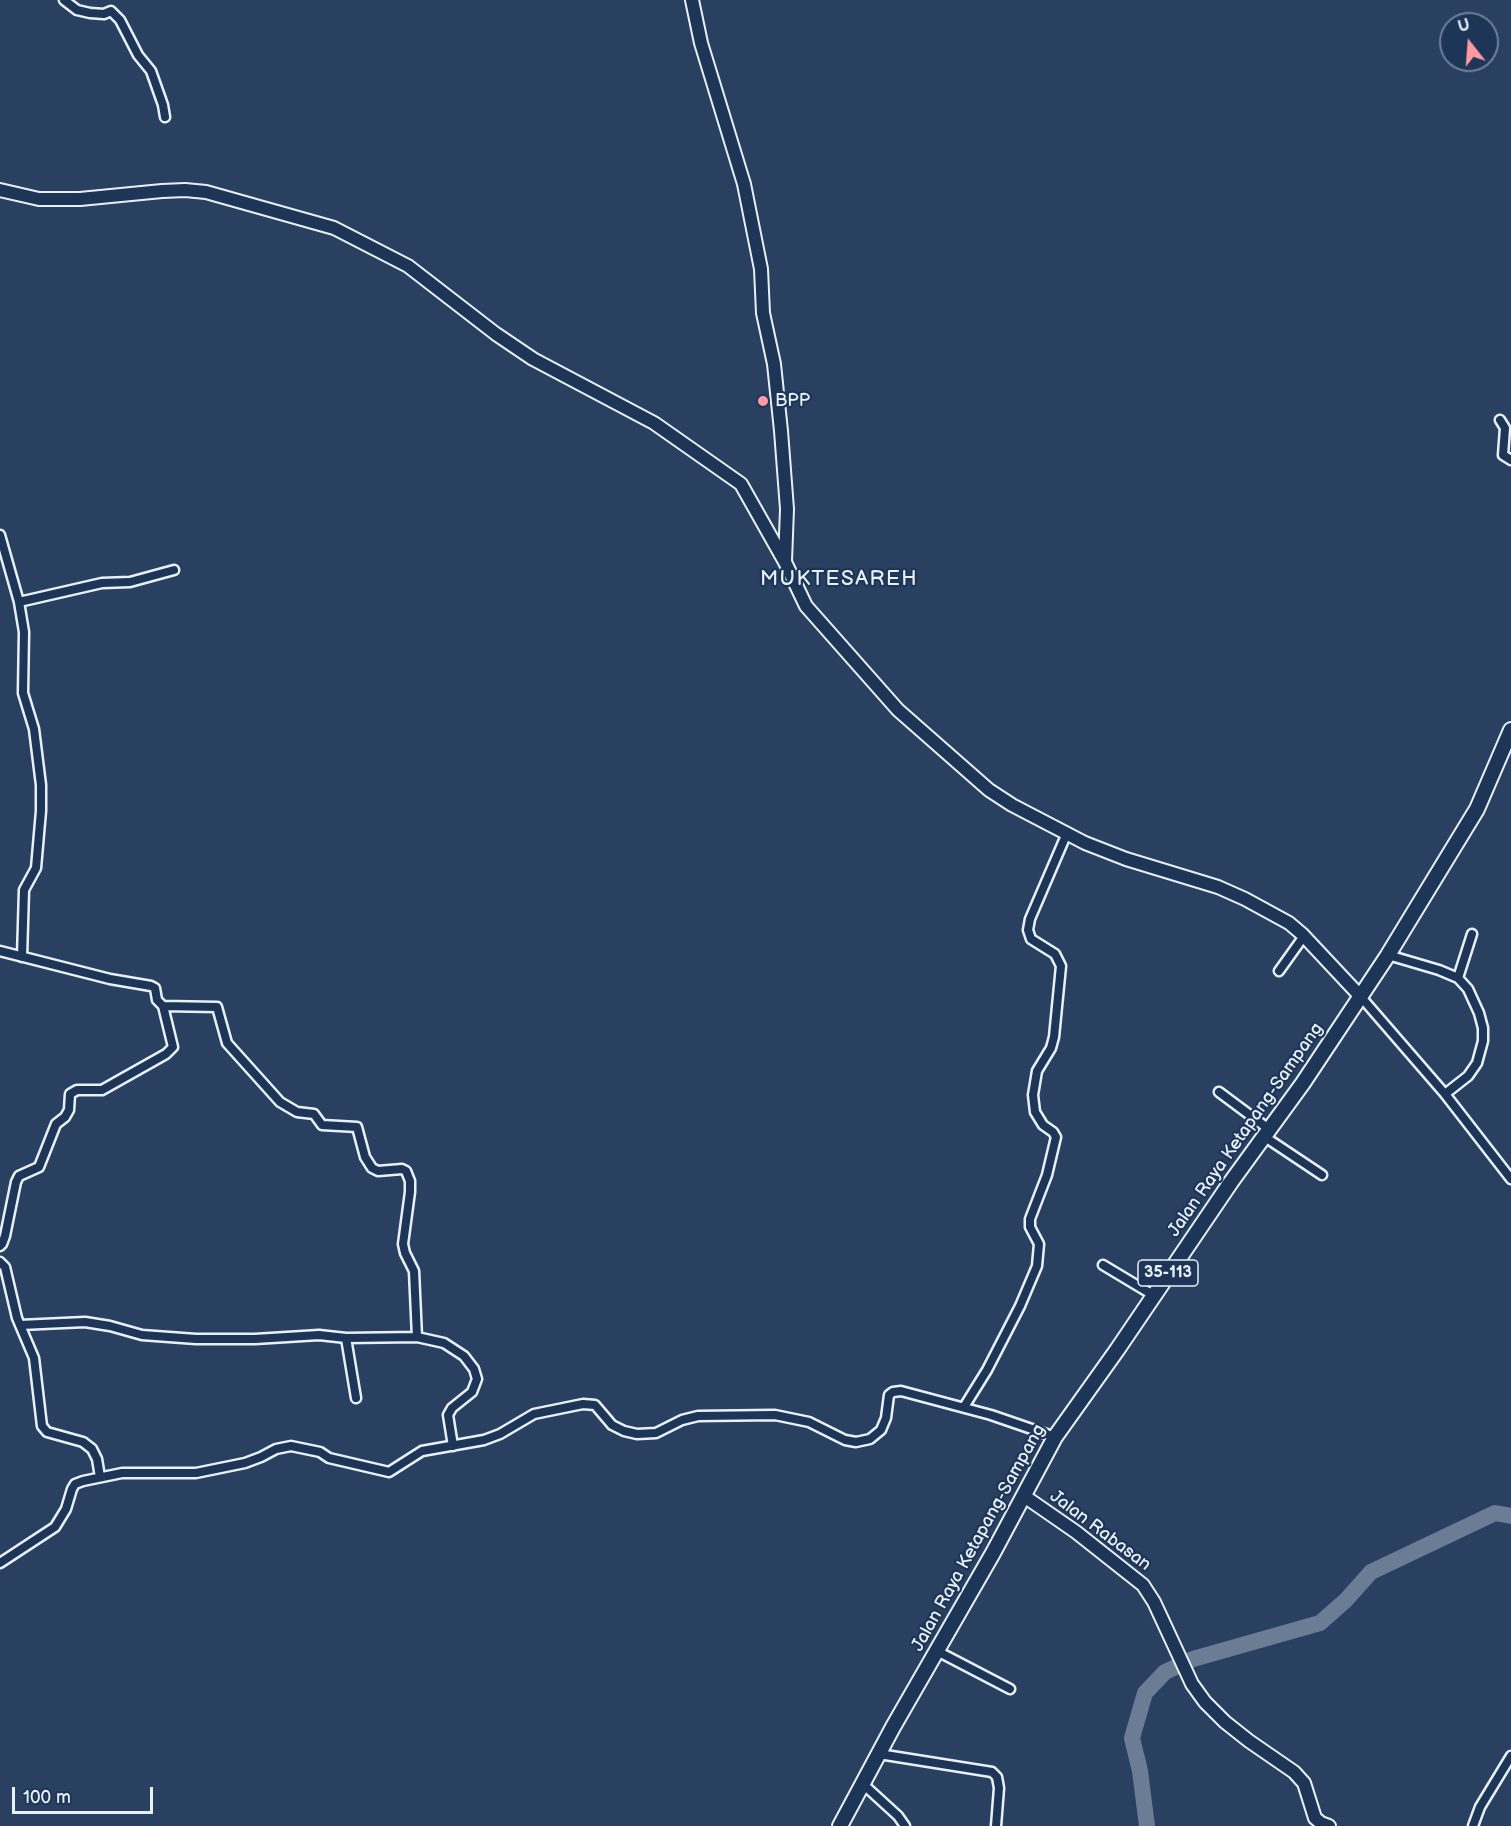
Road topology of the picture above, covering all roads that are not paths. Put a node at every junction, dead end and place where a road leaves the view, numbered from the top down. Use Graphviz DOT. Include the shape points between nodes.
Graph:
graph roads {
  1 [pos="64,0"];
  2 [pos="692,0"];
  3 [pos="165,117"];
  4 [pos="0,190"];
  5 [pos="1500,420"];
  6 [pos="1511,460"];
  7 [pos="0,535"];
  8 [pos="785,562"];
  9 [pos="174,570"];
  10 [pos="19,602"];
  11 [pos="1511,730"];
  12 [pos="1067,833"];
  13 [pos="1472,934"];
  14 [pos="1304,936"];
  15 [pos="0,951"];
  16 [pos="1388,955"];
  17 [pos="22,957"];
  18 [pos="1279,971"];
  19 [pos="1458,978"];
  20 [pos="1361,997"];
  21 [pos="163,1006"];
  22 [pos="1219,1092"];
  23 [pos="1445,1094"];
  24 [pos="1268,1133"];
  25 [pos="1322,1175"];
  26 [pos="1511,1179"];
  27 [pos="0,1246"];
  28 [pos="0,1262"];
  29 [pos="1103,1265"];
  30 [pos="1153,1295"];
  31 [pos="20,1325"];
  32 [pos="417,1337"];
  33 [pos="346,1338"];
  34 [pos="356,1398"];
  35 [pos="964,1407"];
  36 [pos="1055,1437"];
  37 [pos="453,1446"];
  38 [pos="100,1477"];
  39 [pos="1024,1496"];
  40 [pos="0,1563"];
  41 [pos="937,1651"];
  42 [pos="1010,1689"];
  43 [pos="879,1754"];
  44 [pos="1511,1756"];
  45 [pos="863,1784"];
  46 [pos="840,1826"];
  47 [pos="905,1826"];
  48 [pos="996,1826"];
  49 [pos="1329,1826"];
  50 [pos="1473,1826"];
  1 -- 3 [label="street" via="77,10 90,13 111,10 120,20 151,71"];
  2 -- 8 [label="main road" via="701,43 744,184 761,269 782,431 787,509"];
  4 -- 8 [label="main road" via="39,200 162,191 206,192 334,228 424,276 533,359 654,423 741,484"];
  5 -- 6 [label="street" via="1505,428 1503,455"];
  7 -- 10 [label="street"];
  8 -- 12 [label="main road" via="806,606 898,710 989,790"];
  9 -- 10 [label="street"];
  10 -- 17 [label="street" via="24,632 23,693 34,729 41,785 36,867 24,890"];
  11 -- 16 [label="main road, Jalan Raya Ketapang-Sampang / 35-113" via="1477,809"];
  12 -- 14 [label="main road" via="1126,859 1218,887 1288,923"];
  12 -- 35 [label="street" via="1028,930 1031,939 1055,954 1060,966 1054,1037 1037,1071 1033,1095 1035,1113 1056,1139 1030,1219 1039,1244 1037,1266 987,1370"];
  13 -- 19 [label="street"];
  14 -- 18 [label="street"];
  14 -- 20 [label="main road"];
  15 -- 17 [label="street"];
  16 -- 19 [label="street"];
  16 -- 20 [label="main road, Jalan Raya Ketapang-Sampang / 35-113"];
  17 -- 21 [label="street" via="151,986"];
  19 -- 23 [label="street" via="1479,1013 1483,1041 1477,1063 1468,1076"];
  20 -- 23 [label="street"];
  20 -- 24 [label="main road, Jalan Raya Ketapang-Sampang / 35-113"];
  21 -- 27 [label="street" via="173,1047 102,1090 77,1090 70,1094 69,1110 56,1124 39,1167 19,1176 16,1182"];
  21 -- 32 [label="street" via="217,1007 227,1043 280,1102 297,1112 314,1114 324,1125 357,1126 372,1168 407,1172 410,1192 403,1244 414,1271"];
  22 -- 24 [label="street"];
  23 -- 26 [label="street"];
  24 -- 25 [label="street"];
  24 -- 30 [label="main road, Jalan Raya Ketapang-Sampang / 35-113"];
  28 -- 31 [label="street" via="5,1267"];
  29 -- 30 [label="street"];
  30 -- 36 [label="main road, Jalan Raya Ketapang-Sampang / 35-113"];
  31 -- 33 [label="street" via="84,1322 142,1335 196,1339 319,1335"];
  31 -- 38 [label="street" via="34,1358 42,1426 54,1435 83,1442 92,1449"];
  32 -- 33 [label="street"];
  32 -- 37 [label="street" via="453,1348 476,1374 472,1392 448,1415"];
  33 -- 34 [label="street"];
  35 -- 36 [label="street"];
  35 -- 37 [label="street" via="893,1392 888,1397 881,1430 870,1439 851,1442 809,1422 775,1415 698,1416 653,1434 637,1434 612,1425 595,1405 583,1404 534,1414 495,1436"];
  36 -- 39 [label="main road, Jalan Raya Ketapang-Sampang / 35-113"];
  37 -- 38 [label="street" via="422,1451 389,1472 291,1446 245,1463 196,1473 122,1473"];
  38 -- 40 [label="street" via="75,1484 55,1527"];
  39 -- 41 [label="main road, Jalan Raya Ketapang-Sampang / 35-113"];
  39 -- 49 [label="main road, Jalan Rabasan" via="1136,1579 1154,1602 1198,1694 1249,1741 1300,1777 1315,1818"];
  41 -- 42 [label="street"];
  41 -- 43 [label="main road, Jalan Raya Ketapang-Sampang / 35-113"];
  43 -- 45 [label="main road, Jalan Raya Ketapang-Sampang / 35-113"];
  43 -- 48 [label="street" via="992,1772 999,1788"];
  44 -- 50 [label="street"];
  45 -- 46 [label="main road, Jalan Raya Ketapang-Sampang / 35-113"];
  45 -- 47 [label="street"];
}
